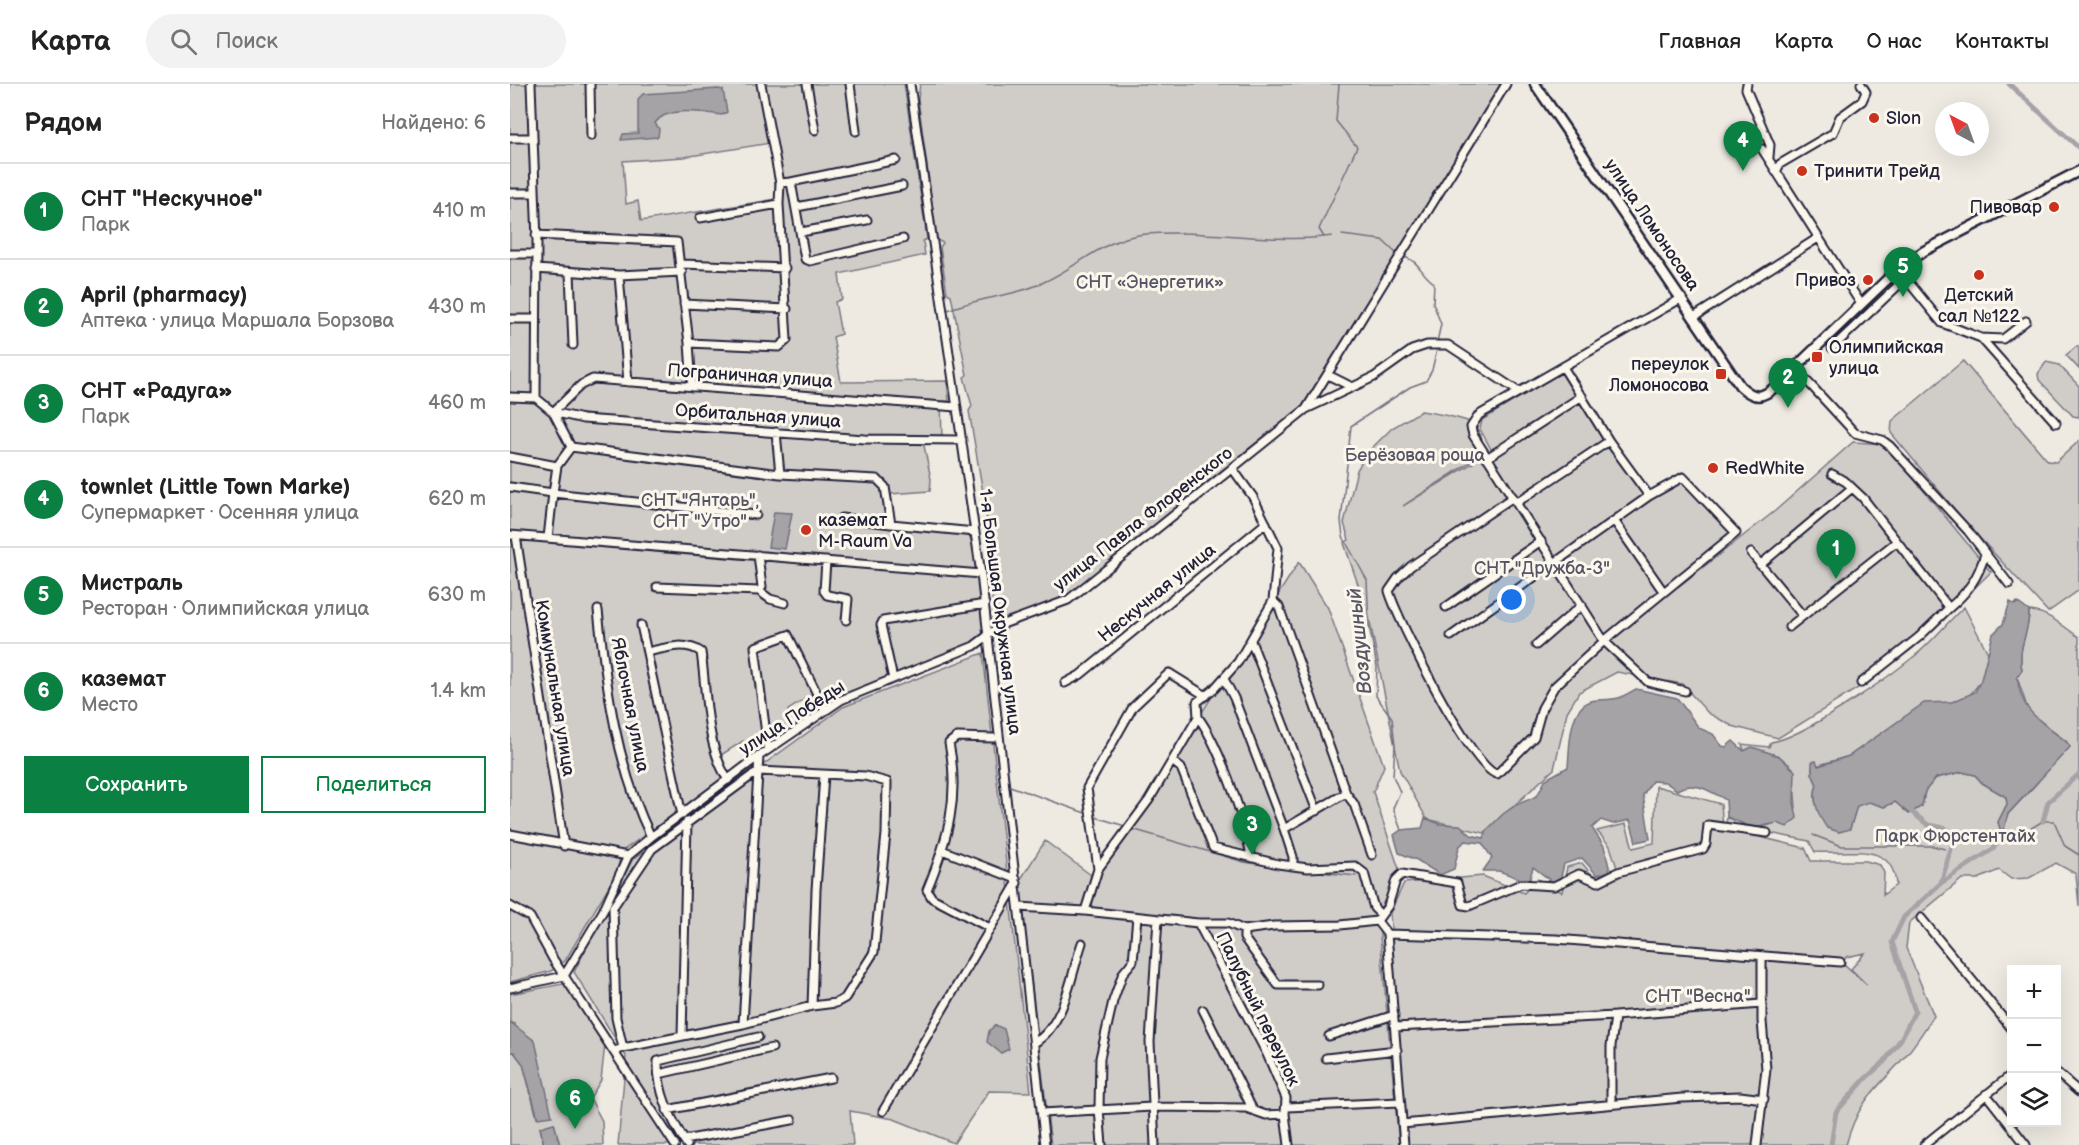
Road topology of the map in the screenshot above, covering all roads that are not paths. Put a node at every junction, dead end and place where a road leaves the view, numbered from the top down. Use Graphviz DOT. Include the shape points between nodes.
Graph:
graph roads {
  1 [pos="531,84"];
  2 [pos="590,84"];
  3 [pos="761,84"];
  4 [pos="807,84"];
  5 [pos="850,84"];
  6 [pos="910,84"];
  7 [pos="1506,84"];
  8 [pos="1535,84"];
  9 [pos="1747,84"];
  10 [pos="1862,84"];
  11 [pos="815,130"];
  12 [pos="856,131"];
  13 [pos="591,136"];
  14 [pos="510,138"];
  15 [pos="532,138"];
  16 [pos="1762,148"];
  17 [pos="896,160"];
  18 [pos="1769,160"];
  19 [pos="2079,171"];
  20 [pos="1776,172"];
  21 [pos="790,182"];
  22 [pos="780,183"];
  23 [pos="902,186"];
  24 [pos="510,193"];
  25 [pos="534,193"];
  26 [pos="779,204"];
  27 [pos="796,207"];
  28 [pos="700,218"];
  29 [pos="867,220"];
  30 [pos="801,232"];
  31 [pos="536,234"];
  32 [pos="1818,238"];
  33 [pos="903,239"];
  34 [pos="510,254"];
  35 [pos="535,254"];
  36 [pos="682,268"];
  37 [pos="785,268"];
  38 [pos="536,269"];
  39 [pos="1898,269"];
  40 [pos="570,272"];
  41 [pos="619,275"];
  42 [pos="1906,278"];
  43 [pos="1682,298"];
  44 [pos="684,304"];
  45 [pos="1861,304"];
  46 [pos="788,309"];
  47 [pos="1694,318"];
  48 [pos="510,319"];
  49 [pos="536,319"];
  50 [pos="2026,321"];
  51 [pos="1981,338"];
  52 [pos="688,343"];
  53 [pos="573,345"];
  54 [pos="1832,348"];
  55 [pos="1563,367"];
  56 [pos="1795,368"];
  57 [pos="1328,375"];
  58 [pos="628,382"];
  59 [pos="1350,386"];
  60 [pos="692,387"];
  61 [pos="1519,392"];
  62 [pos="1582,396"];
  63 [pos="510,397"];
  64 [pos="536,398"];
  65 [pos="957,407"];
  66 [pos="1305,409"];
  67 [pos="554,412"];
  68 [pos="2056,423"];
  69 [pos="776,432"];
  70 [pos="962,440"];
  71 [pos="1609,441"];
  72 [pos="571,447"];
  73 [pos="510,458"];
  74 [pos="1487,458"];
  75 [pos="557,466"];
  76 [pos="1232,468"];
  77 [pos="780,474"];
  78 [pos="1832,474"];
  79 [pos="510,487"];
  80 [pos="1852,488"];
  81 [pos="554,493"];
  82 [pos="1649,496"];
  83 [pos="1514,500"];
  84 [pos="756,515"];
  85 [pos="842,518"];
  86 [pos="1615,522"];
  87 [pos="891,524"];
  88 [pos="1266,524"];
  89 [pos="975,532"];
  90 [pos="513,536"];
  91 [pos="548,538"];
  92 [pos="1541,541"];
  93 [pos="1896,542"];
  94 [pos="1750,553"];
  95 [pos="1985,554"];
  96 [pos="758,555"];
  97 [pos="826,561"];
  98 [pos="1556,564"];
  99 [pos="1761,565"];
  100 [pos="981,574"];
  101 [pos="2009,584"];
  102 [pos="657,587"];
  103 [pos="759,591"];
  104 [pos="1663,591"];
  105 [pos="1273,601"];
  106 [pos="785,603"];
  107 [pos="985,604"];
  108 [pos="1582,605"];
  109 [pos="1446,607"];
  110 [pos="1949,608"];
  111 [pos="598,610"];
  112 [pos="1803,616"];
  113 [pos="846,620"];
  114 [pos="641,625"];
  115 [pos="1789,627"];
  116 [pos="989,634"];
  117 [pos="1451,636"];
  118 [pos="1251,640"];
  119 [pos="1604,641"];
  120 [pos="1536,645"];
  121 [pos="647,652"];
  122 [pos="893,679"];
  123 [pos="1224,679"];
  124 [pos="1065,682"];
  125 [pos="1861,683"];
  126 [pos="1685,691"];
  127 [pos="1206,696"];
  128 [pos="825,710"];
  129 [pos="1198,717"];
  130 [pos="993,738"];
  131 [pos="768,750"];
  132 [pos="759,756"];
  133 [pos="1172,761"];
  134 [pos="758,771"];
  135 [pos="824,775"];
  136 [pos="728,780"];
  137 [pos="1346,793"];
  138 [pos="1317,811"];
  139 [pos="682,815"];
  140 [pos="687,822"];
  141 [pos="1284,829"];
  142 [pos="1767,833"];
  143 [pos="510,834"];
  144 [pos="651,837"];
  145 [pos="564,846"];
  146 [pos="942,850"];
  147 [pos="1372,855"];
  148 [pos="627,856"];
  149 [pos="1251,857"];
  150 [pos="1293,866"];
  151 [pos="1098,869"];
  152 [pos="1016,881"];
  153 [pos="510,906"];
  154 [pos="1019,907"];
  155 [pos="1085,911"];
  156 [pos="1137,917"];
  157 [pos="1379,918"];
  158 [pos="1921,918"];
  159 [pos="1158,919"];
  160 [pos="1198,923"];
  161 [pos="990,928"];
  162 [pos="1244,930"];
  163 [pos="1387,934"];
  164 [pos="1082,943"];
  165 [pos="1762,957"];
  166 [pos="1840,962"];
  167 [pos="564,976"];
  168 [pos="1318,985"];
  169 [pos="510,988"];
  170 [pos="1761,1004"];
  171 [pos="812,1006"];
  172 [pos="1203,1011"];
  173 [pos="1394,1015"];
  174 [pos="1615,1016"];
  175 [pos="2007,1023"];
  176 [pos="743,1024"];
  177 [pos="1395,1027"];
  178 [pos="682,1036"];
  179 [pos="1329,1036"];
  180 [pos="758,1037"];
  181 [pos="1034,1043"];
  182 [pos="623,1048"];
  183 [pos="772,1048"];
  184 [pos="1397,1050"];
  185 [pos="614,1051"];
  186 [pos="1326,1058"];
  187 [pos="2057,1073"];
  188 [pos="660,1074"];
  189 [pos="831,1078"];
  190 [pos="2007,1078"];
  191 [pos="2079,1092"];
  192 [pos="1986,1094"];
  193 [pos="1764,1099"];
  194 [pos="1400,1102"];
  195 [pos="1611,1104"];
  196 [pos="1152,1107"];
  197 [pos="1099,1109"];
  198 [pos="667,1110"];
  199 [pos="1253,1110"];
  200 [pos="1286,1110"];
  201 [pos="883,1111"];
  202 [pos="1042,1113"];
  203 [pos="792,1119"];
  204 [pos="1402,1124"];
  205 [pos="685,1143"];
  206 [pos="675,1145"];
  207 [pos="1045,1145"];
  208 [pos="1102,1145"];
  209 [pos="1155,1145"];
  210 [pos="1289,1145"];
  211 [pos="1404,1145"];
  212 [pos="1757,1145"];
  213 [pos="1924,1145"];
  214 [pos="2026,1145"];
  1 -- 15 [label="street"];
  2 -- 13 [label="street"];
  3 -- 22 [label="street"];
  4 -- 11 [label="street"];
  5 -- 12 [label="street"];
  6 -- 65 [label="street, 1-я Большая Окружная улица"];
  7 -- 57 [label="street, улица Павла Флоренского"];
  8 -- 43 [label="main road, улица Ломоносова"];
  9 -- 18 [label="street" via="1770,145"];
  10 -- 20 [label="street" via="1866,92 1862,101 1840,117 1833,133 1780,164"];
  14 -- 15 [label="street"];
  15 -- 25 [label="street"];
  16 -- 18 [label="street"];
  17 -- 21 [label="street"];
  18 -- 20 [label="street"];
  19 -- 39 [label="main road" via="1924,251"];
  20 -- 32 [label="street"];
  21 -- 22 [label="street"];
  21 -- 27 [label="street"];
  22 -- 26 [label="street"];
  23 -- 27 [label="street"];
  24 -- 25 [label="street"];
  25 -- 31 [label="street"];
  26 -- 28 [label="street"];
  26 -- 37 [label="street"];
  27 -- 30 [label="street"];
  29 -- 30 [label="street"];
  30 -- 33 [label="street" via="803,255 810,261"];
  31 -- 35 [label="street"];
  31 -- 36 [label="street" via="674,241 679,245"];
  32 -- 45 [label="street"];
  32 -- 47 [label="street"];
  34 -- 35 [label="street"];
  35 -- 38 [label="street"];
  36 -- 37 [label="street"];
  36 -- 41 [label="street"];
  36 -- 44 [label="street"];
  37 -- 46 [label="street"];
  38 -- 40 [label="street"];
  38 -- 49 [label="street"];
  39 -- 42 [label="street"];
  39 -- 45 [label="main road"];
  40 -- 41 [label="street"];
  40 -- 53 [label="street"];
  41 -- 58 [label="street"];
  42 -- 51 [label="street" via="1942,323"];
  42 -- 54 [label="street"];
  43 -- 47 [label="main road, улица Ломоносова"];
  43 -- 55 [label="street"];
  44 -- 46 [label="street"];
  44 -- 52 [label="street"];
  45 -- 56 [label="main road"];
  46 -- 52 [label="street" via="788,340 779,347"];
  47 -- 56 [label="main road, улица Ломоносова" via="1750,396 1763,397"];
  48 -- 49 [label="street"];
  49 -- 64 [label="street"];
  50 -- 51 [label="street" via="2003,339"];
  51 -- 68 [label="street"];
  52 -- 60 [label="street"];
  55 -- 61 [label="street"];
  55 -- 62 [label="street"];
  56 -- 95 [label="street" via="1856,433 1890,446"];
  57 -- 59 [label="street"];
  57 -- 66 [label="street, улица Павла Флоренского"];
  58 -- 60 [label="street, Пограничная улица"];
  58 -- 67 [label="street, Пограничная улица" via="593,379 581,385"];
  59 -- 61 [label="street, улица Павла Флоренского" via="1374,377 1412,350 1444,345"];
  59 -- 66 [label="street, улица Павла Флоренского"];
  60 -- 65 [label="street, Пограничная улица"];
  61 -- 74 [label="street" via="1474,420 1473,435"];
  62 -- 71 [label="street"];
  62 -- 74 [label="street"];
  63 -- 64 [label="street"];
  64 -- 67 [label="street"];
  65 -- 70 [label="street, 1-я Большая Окружная улица"];
  66 -- 76 [label="street, улица Павла Флоренского"];
  67 -- 69 [label="street, Орбитальная улица" via="583,419"];
  67 -- 72 [label="street"];
  69 -- 70 [label="street, Орбитальная улица" via="865,439"];
  69 -- 77 [label="street"];
  70 -- 89 [label="street, 1-я Большая Окружная улица"];
  71 -- 82 [label="street"];
  71 -- 83 [label="street"];
  72 -- 75 [label="street"];
  72 -- 77 [label="street"];
  73 -- 75 [label="street"];
  74 -- 83 [label="street"];
  75 -- 81 [label="street"];
  76 -- 88 [label="street"];
  76 -- 116 [label="street, улица Павла Флоренского" via="1068,600 1003,624"];
  77 -- 87 [label="street" via="882,482"];
  78 -- 80 [label="street"];
  79 -- 81 [label="street"];
  80 -- 93 [label="street"];
  80 -- 99 [label="street"];
  81 -- 84 [label="street"];
  81 -- 91 [label="street"];
  82 -- 86 [label="street"];
  82 -- 104 [label="street" via="1683,477 1736,533"];
  83 -- 92 [label="street"];
  83 -- 119 [label="street" via="1411,566 1389,591 1451,720 1490,772 1500,772 1530,742 1554,687"];
  85 -- 87 [label="street"];
  86 -- 98 [label="street"];
  86 -- 104 [label="street"];
  87 -- 89 [label="street"];
  88 -- 105 [label="street" via="1278,548"];
  88 -- 124 [label="street, Нескучная улица" via="1089,668"];
  89 -- 100 [label="street, 1-я Большая Окружная улица"];
  90 -- 91 [label="street"];
  90 -- 145 [label="street, Коммунальная улица"];
  91 -- 96 [label="street"];
  92 -- 98 [label="street"];
  92 -- 109 [label="street"];
  93 -- 110 [label="street"];
  93 -- 112 [label="street"];
  94 -- 99 [label="street"];
  95 -- 101 [label="street"];
  95 -- 110 [label="street" via="1978,576"];
  96 -- 97 [label="street"];
  96 -- 103 [label="street" via="762,587"];
  97 -- 100 [label="street"];
  97 -- 113 [label="street" via="824,591 848,599"];
  98 -- 108 [label="street"];
  98 -- 117 [label="street"];
  99 -- 112 [label="street"];
  100 -- 107 [label="street, 1-я Большая Окружная улица"];
  102 -- 103 [label="street"];
  103 -- 106 [label="street"];
  104 -- 119 [label="street"];
  105 -- 118 [label="street"];
  105 -- 137 [label="street" via="1279,607"];
  107 -- 116 [label="street, 1-я Большая Окружная улица"];
  107 -- 122 [label="street" via="883,621"];
  108 -- 119 [label="street"];
  108 -- 120 [label="street"];
  110 -- 125 [label="street"];
  111 -- 144 [label="street, Яблочная улица" via="621,755"];
  112 -- 115 [label="street"];
  114 -- 121 [label="street"];
  116 -- 122 [label="street, улица Победы" via="974,646"];
  116 -- 152 [label="street, 1-я Большая Окружная улица"];
  118 -- 123 [label="street"];
  118 -- 138 [label="street"];
  119 -- 126 [label="street" via="1648,682"];
  121 -- 136 [label="street" via="694,646 701,652 714,747 718,765"];
  121 -- 139 [label="street"];
  122 -- 128 [label="street, улица Победы"];
  123 -- 127 [label="street"];
  123 -- 141 [label="street"];
  127 -- 129 [label="street" via="1197,702"];
  127 -- 151 [label="street" via="1169,673 1143,695 1125,718 1087,788"];
  128 -- 131 [label="street, улица Победы"];
  128 -- 131 [label="street" via="788,635 755,647"];
  129 -- 133 [label="street"];
  129 -- 149 [label="street" via="1213,744 1246,829"];
  130 -- 146 [label="street" via="957,737 949,743 953,810"];
  131 -- 132 [label="street, улица Победы"];
  132 -- 134 [label="street"];
  132 -- 136 [label="street, улица Победы"];
  133 -- 149 [label="street" via="1181,768 1213,848"];
  133 -- 151 [label="street" via="1149,800"];
  134 -- 135 [label="street"];
  134 -- 140 [label="street"];
  134 -- 176 [label="street"];
  135 -- 171 [label="street"];
  135 -- 171 [label="street" via="884,779 889,786 874,952 845,998"];
  136 -- 139 [label="street, улица Победы"];
  137 -- 138 [label="street"];
  137 -- 147 [label="street" via="1354,804"];
  138 -- 141 [label="street"];
  139 -- 144 [label="street, улица Победы"];
  140 -- 178 [label="street"];
  140 -- 182 [label="street" via="652,849 613,907 616,1018"];
  141 -- 150 [label="street"];
  142 -- 157 [label="street" via="1707,825 1703,849 1618,872 1598,882 1579,874 1554,886 1521,884 1469,906 1463,905 1457,883 1402,874"];
  143 -- 145 [label="street"];
  144 -- 148 [label="street, улица Победы"];
  145 -- 148 [label="street"];
  146 -- 152 [label="street"];
  146 -- 161 [label="street" via="928,895"];
  148 -- 167 [label="street" via="603,911"];
  149 -- 150 [label="street"];
  150 -- 157 [label="street" via="1355,866 1364,873"];
  151 -- 155 [label="street"];
  152 -- 154 [label="street, 1-я Большая Окружная улица"];
  152 -- 161 [label="street"];
  153 -- 167 [label="street" via="530,918"];
  154 -- 155 [label="street"];
  154 -- 181 [label="street, 1-я Большая Окружная улица"];
  155 -- 156 [label="street"];
  156 -- 159 [label="street"];
  156 -- 197 [label="street" via="1133,961 1123,973 1113,1001 1100,1058"];
  157 -- 162 [label="street" via="1340,925"];
  157 -- 163 [label="street"];
  158 -- 175 [label="street"];
  159 -- 160 [label="street"];
  159 -- 196 [label="street" via="1150,1042"];
  160 -- 162 [label="street" via="1228,923"];
  160 -- 200 [label="street, Палубный переулок" via="1267,1054"];
  161 -- 201 [label="street"];
  162 -- 168 [label="street" via="1244,938 1275,983 1287,987"];
  163 -- 165 [label="street" via="1556,939"];
  163 -- 173 [label="street"];
  164 -- 181 [label="street" via="1056,1020 1046,1036"];
  165 -- 166 [label="street"];
  165 -- 170 [label="street"];
  167 -- 169 [label="street"];
  167 -- 185 [label="street"];
  170 -- 174 [label="street"];
  170 -- 193 [label="street"];
  171 -- 176 [label="street"];
  172 -- 199 [label="street"];
  173 -- 177 [label="street"];
  173 -- 179 [label="street"];
  174 -- 177 [label="street"];
  174 -- 195 [label="street"];
  176 -- 178 [label="street"];
  177 -- 184 [label="street"];
  178 -- 182 [label="street"];
  180 -- 188 [label="street" via="661,1059"];
  181 -- 202 [label="street, 1-я Большая Окружная улица"];
  182 -- 185 [label="street"];
  183 -- 188 [label="street"];
  184 -- 186 [label="street"];
  184 -- 194 [label="street"];
  185 -- 206 [label="street"];
  187 -- 191 [label="street"];
  188 -- 198 [label="street"];
  189 -- 198 [label="street"];
  190 -- 192 [label="street"];
  192 -- 213 [label="street"];
  192 -- 214 [label="street"];
  193 -- 195 [label="street" via="1693,1097"];
  193 -- 212 [label="street"];
  194 -- 200 [label="street"];
  194 -- 204 [label="street"];
  195 -- 204 [label="street"];
  196 -- 197 [label="street"];
  196 -- 199 [label="street"];
  196 -- 209 [label="street"];
  197 -- 202 [label="street"];
  197 -- 208 [label="street"];
  198 -- 205 [label="street"];
  199 -- 200 [label="street" via="1266,1115"];
  200 -- 210 [label="street, Палубный переулок"];
  202 -- 207 [label="street, 1-я Большая Окружная улица"];
  203 -- 205 [label="street"];
  204 -- 211 [label="street"];
}
